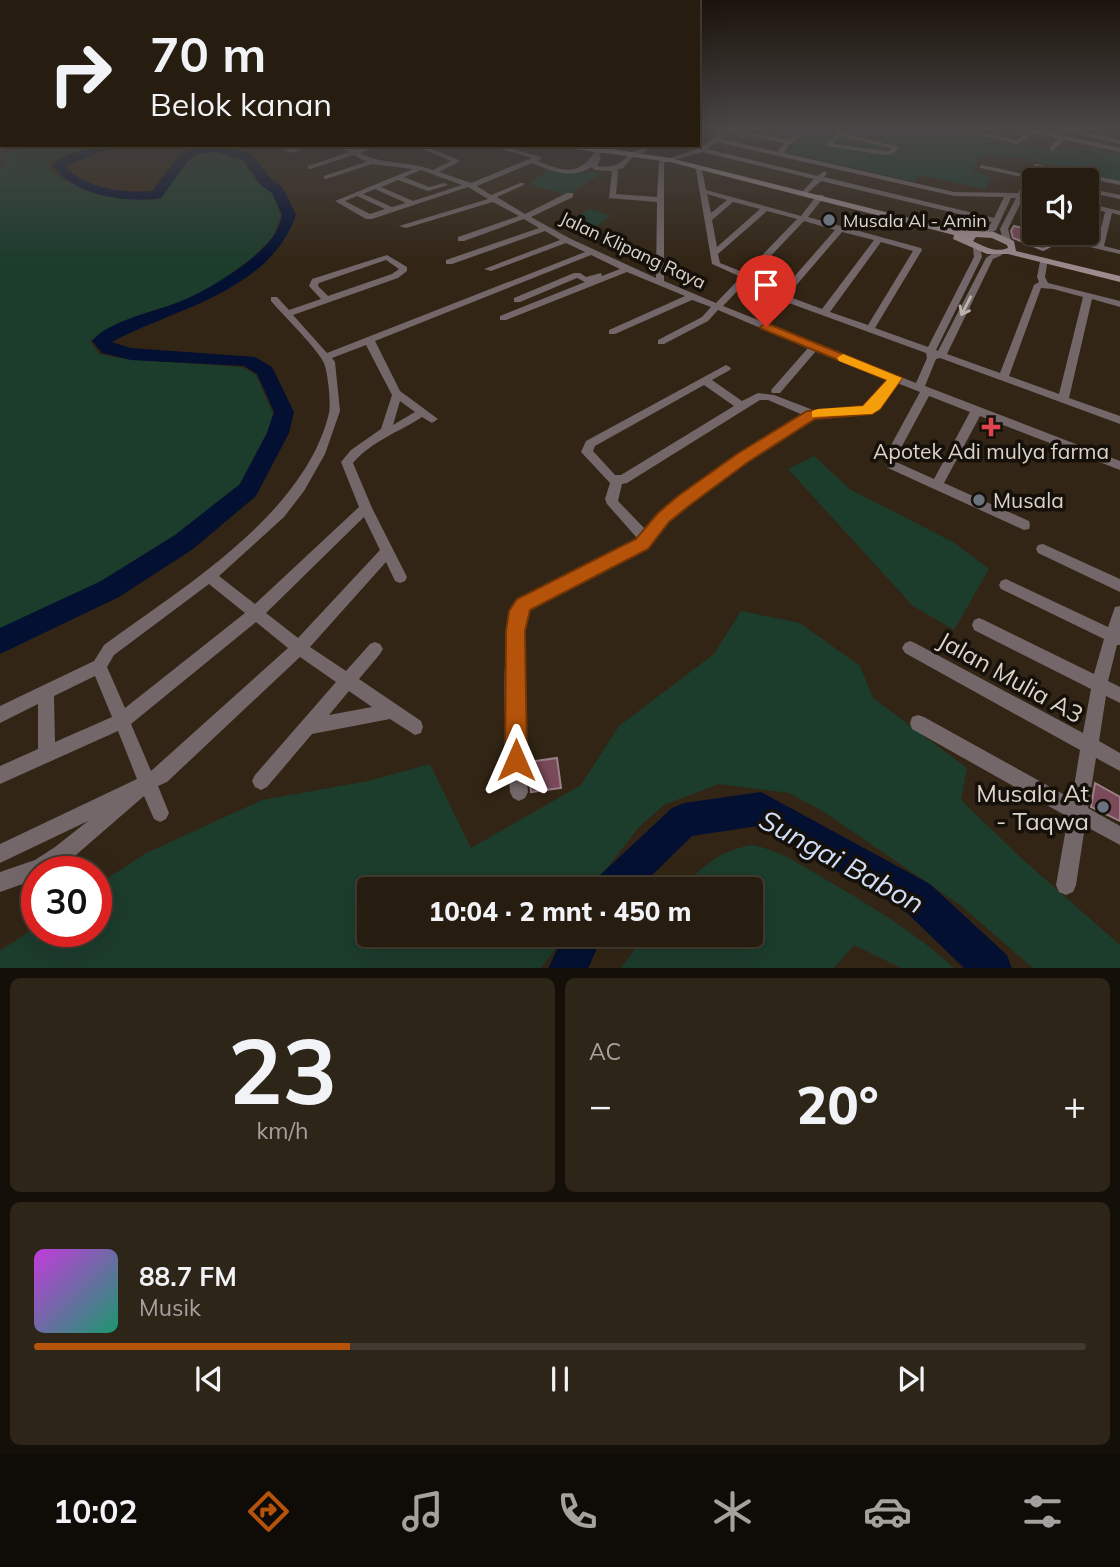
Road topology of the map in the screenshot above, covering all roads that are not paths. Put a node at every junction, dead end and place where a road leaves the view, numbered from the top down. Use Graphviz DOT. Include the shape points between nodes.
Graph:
graph roads {
  1 [pos="338,173"];
  2 [pos="410,173"];
  3 [pos="434,173"];
  4 [pos="503,173"];
  5 [pos="615,173"];
  6 [pos="661,173"];
  7 [pos="700,173"];
  8 [pos="718,173"];
  9 [pos="799,173"];
  10 [pos="824,173"];
  11 [pos="863,173"];
  12 [pos="326,177"];
  13 [pos="400,178"];
  14 [pos="819,178"];
  15 [pos="1099,179"];
  16 [pos="458,181"];
  17 [pos="1120,183"];
  18 [pos="522,184"];
  19 [pos="470,186"];
  20 [pos="376,187"];
  21 [pos="703,191"];
  22 [pos="805,193"];
  23 [pos="1099,193"];
  24 [pos="358,194"];
  25 [pos="570,195"];
  26 [pos="958,195"];
  27 [pos="972,195"];
  28 [pos="1009,195"];
  29 [pos="1022,195"];
  30 [pos="1120,197"];
  31 [pos="494,198"];
  32 [pos="732,199"];
  33 [pos="818,199"];
  34 [pos="662,200"];
  35 [pos="412,203"];
  36 [pos="1004,204"];
  37 [pos="1016,207"];
  38 [pos="766,208"];
  39 [pos="1099,208"];
  40 [pos="948,209"];
  41 [pos="392,210"];
  42 [pos="1109,210"];
  43 [pos="1120,213"];
  44 [pos="527,216"];
  45 [pos="709,218"];
  46 [pos="803,218"];
  47 [pos="996,221"];
  48 [pos="403,226"];
  49 [pos="841,228"];
  50 [pos="547,229"];
  51 [pos="987,234"];
  52 [pos="461,239"];
  53 [pos="879,239"];
  54 [pos="566,240"];
  55 [pos="974,241"];
  56 [pos="1092,245"];
  57 [pos="1010,246"];
  58 [pos="1100,247"];
  59 [pos="1120,251"];
  60 [pos="593,252"];
  61 [pos="999,253"];
  62 [pos="715,254"];
  63 [pos="1044,259"];
  64 [pos="449,262"];
  65 [pos="624,267"];
  66 [pos="488,269"];
  67 [pos="1120,277"];
  68 [pos="742,279"];
  69 [pos="660,283"];
  70 [pos="1041,285"];
  71 [pos="693,296"];
  72 [pos="782,296"];
  73 [pos="1088,296"];
  74 [pos="274,299"];
  75 [pos="327,300"];
  76 [pos="517,300"];
  77 [pos="1120,304"];
  78 [pos="719,306"];
  79 [pos="825,312"];
  80 [pos="287,314"];
  81 [pos="503,318"];
  82 [pos="870,328"];
  83 [pos="612,332"];
  84 [pos="369,340"];
  85 [pos="661,342"];
  86 [pos="814,347"];
  87 [pos="935,355"];
  88 [pos="326,357"];
  89 [pos="726,368"];
  90 [pos="1004,377"];
  91 [pos="895,378"];
  92 [pos="704,380"];
  93 [pos="923,389"];
  94 [pos="776,391"];
  95 [pos="396,393"];
  96 [pos="1063,399"];
  97 [pos="742,407"];
  98 [pos="977,410"];
  99 [pos="812,414"];
  100 [pos="1120,420"];
  101 [pos="386,431"];
  102 [pos="1120,466"];
  103 [pos="617,480"];
  104 [pos="936,486"];
  105 [pos="366,508"];
  106 [pos="1024,525"];
  107 [pos="647,539"];
  108 [pos="1043,550"];
  109 [pos="387,552"];
  110 [pos="209,576"];
  111 [pos="400,577"];
  112 [pos="1006,585"];
  113 [pos="1120,586"];
  114 [pos="1120,612"];
  115 [pos="255,614"];
  116 [pos="979,625"];
  117 [pos="1117,638"];
  118 [pos="299,648"];
  119 [pos="910,648"];
  120 [pos="375,649"];
  121 [pos="99,666"];
  122 [pos="348,680"];
  123 [pos="1100,686"];
  124 [pos="46,694"];
  125 [pos="1120,695"];
  126 [pos="392,711"];
  127 [pos="0,715"];
  128 [pos="123,720"];
  129 [pos="918,723"];
  130 [pos="308,727"];
  131 [pos="415,727"];
  132 [pos="1091,747"];
  133 [pos="47,754"];
  134 [pos="1120,762"];
  135 [pos="0,775"];
  136 [pos="149,781"];
  137 [pos="261,781"];
  138 [pos="519,792"];
  139 [pos="1077,812"];
  140 [pos="160,813"];
  141 [pos="1120,836"];
  142 [pos="0,854"];
  143 [pos="0,883"];
  144 [pos="1066,885"];
  1 -- 12 [label="street"];
  2 -- 13 [label="street"];
  3 -- 16 [label="street, Jalan Klipang Raya"];
  4 -- 19 [label="street"];
  5 -- 34 [label="street" via="612,196"];
  6 -- 34 [label="street"];
  7 -- 21 [label="street"];
  8 -- 22 [label="main road"];
  8 -- 33 [label="main road"];
  9 -- 14 [label="street"];
  10 -- 14 [label="street"];
  11 -- 26 [label="street"];
  13 -- 16 [label="street" via="428,189"];
  13 -- 20 [label="street"];
  14 -- 22 [label="street"];
  14 -- 40 [label="street"];
  15 -- 17 [label="street"];
  16 -- 19 [label="street, Jalan Klipang Raya"];
  18 -- 31 [label="street"];
  19 -- 31 [label="street, Jalan Klipang Raya"];
  19 -- 35 [label="street"];
  20 -- 24 [label="street"];
  20 -- 35 [label="street"];
  21 -- 32 [label="street"];
  21 -- 45 [label="street"];
  22 -- 33 [label="main road"];
  23 -- 30 [label="street"];
  24 -- 41 [label="street"];
  24 -- 41 [label="street" via="339,201 369,217"];
  25 -- 44 [label="street"];
  26 -- 27 [label="street"];
  26 -- 40 [label="street"];
  27 -- 28 [label="street"];
  27 -- 36 [label="street"];
  28 -- 29 [label="street"];
  28 -- 36 [label="street"];
  29 -- 37 [label="street"];
  31 -- 44 [label="street, Jalan Klipang Raya"];
  31 -- 48 [label="street"];
  32 -- 38 [label="street"];
  32 -- 45 [label="street"];
  33 -- 46 [label="street"];
  33 -- 55 [label="main road"];
  34 -- 69 [label="street"];
  35 -- 41 [label="street"];
  36 -- 37 [label="street"];
  36 -- 47 [label="street"];
  37 -- 57 [label="street" via="1004,229"];
  38 -- 46 [label="street"];
  38 -- 62 [label="street"];
  39 -- 42 [label="street"];
  40 -- 47 [label="street"];
  42 -- 43 [label="street"];
  42 -- 58 [label="street"];
  44 -- 50 [label="street, Jalan Klipang Raya"];
  44 -- 52 [label="street"];
  45 -- 62 [label="street"];
  46 -- 49 [label="street"];
  46 -- 68 [label="street"];
  47 -- 51 [label="street"];
  49 -- 53 [label="street"];
  49 -- 72 [label="street"];
  50 -- 54 [label="street, Jalan Klipang Raya"];
  50 -- 64 [label="street"];
  51 -- 55 [label="main road"];
  51 -- 57 [label="main road"];
  53 -- 79 [label="street"];
  53 -- 82 [label="street" via="918,252"];
  54 -- 60 [label="street, Jalan Klipang Raya"];
  54 -- 66 [label="street"];
  55 -- 61 [label="main road"];
  55 -- 87 [label="street" via="978,257"];
  56 -- 58 [label="street"];
  57 -- 61 [label="main road"];
  57 -- 63 [label="main road"];
  57 -- 67 [label="main road"];
  58 -- 59 [label="street"];
  60 -- 65 [label="street, Jalan Klipang Raya"];
  60 -- 84 [label="street"];
  61 -- 87 [label="street, one-way" via="989,261"];
  62 -- 68 [label="street" via="718,265"];
  63 -- 67 [label="main road"];
  63 -- 70 [label="street"];
  65 -- 69 [label="street, Jalan Klipang Raya"];
  65 -- 76 [label="street" via="586,279 577,275"];
  65 -- 81 [label="street"];
  68 -- 72 [label="street"];
  68 -- 78 [label="street"];
  69 -- 71 [label="street, Jalan Klipang Raya"];
  70 -- 73 [label="street"];
  70 -- 90 [label="street"];
  71 -- 78 [label="street, Jalan Klipang Raya"];
  71 -- 83 [label="street"];
  72 -- 79 [label="street"];
  73 -- 77 [label="street"];
  73 -- 96 [label="street"];
  74 -- 80 [label="street"];
  75 -- 75 [label="street" via="401,274 405,270 387,257 314,283"];
  75 -- 80 [label="street"];
  78 -- 85 [label="street" via="705,319"];
  78 -- 86 [label="street, Jalan Klipang Raya"];
  79 -- 82 [label="street"];
  80 -- 88 [label="street"];
  82 -- 87 [label="street"];
  84 -- 88 [label="street"];
  84 -- 95 [label="street"];
  86 -- 91 [label="street, Jalan Klipang Raya"];
  86 -- 94 [label="street"];
  87 -- 90 [label="street"];
  87 -- 93 [label="street"];
  88 -- 110 [label="street" via="332,368 335,411 319,454 279,514"];
  89 -- 92 [label="street"];
  90 -- 96 [label="street"];
  91 -- 93 [label="street, Jalan Klipang Raya"];
  91 -- 99 [label="street" via="867,411"];
  92 -- 97 [label="street"];
  92 -- 103 [label="street" via="589,446 587,452"];
  93 -- 98 [label="street, Jalan Klipang Raya"];
  93 -- 104 [label="street" via="891,462"];
  95 -- 101 [label="street"];
  95 -- 101 [label="street" via="427,416"];
  96 -- 100 [label="street"];
  97 -- 99 [label="street" via="762,395"];
  97 -- 103 [label="street"];
  98 -- 102 [label="street, Jalan Klipang Raya"];
  98 -- 104 [label="street"];
  99 -- 107 [label="street" via="684,501"];
  101 -- 105 [label="street" via="347,462"];
  103 -- 107 [label="street" via="613,504"];
  104 -- 106 [label="street"];
  105 -- 109 [label="street"];
  105 -- 115 [label="street"];
  107 -- 138 [label="street" via="524,604 519,611"];
  108 -- 113 [label="street"];
  109 -- 111 [label="street"];
  109 -- 118 [label="street"];
  110 -- 115 [label="street"];
  110 -- 121 [label="street" via="109,650"];
  112 -- 117 [label="street"];
  114 -- 117 [label="street"];
  115 -- 118 [label="street"];
  115 -- 128 [label="street"];
  116 -- 123 [label="street"];
  117 -- 123 [label="street"];
  118 -- 122 [label="street"];
  118 -- 136 [label="street" via="161,776"];
  119 -- 132 [label="street, Jalan Mulia A3"];
  120 -- 122 [label="street"];
  121 -- 124 [label="street"];
  121 -- 128 [label="street"];
  122 -- 126 [label="street"];
  122 -- 130 [label="street"];
  123 -- 125 [label="street"];
  123 -- 132 [label="street"];
  124 -- 127 [label="street"];
  124 -- 133 [label="street"];
  126 -- 130 [label="street"];
  126 -- 131 [label="street"];
  128 -- 133 [label="street"];
  128 -- 136 [label="street"];
  129 -- 139 [label="street"];
  130 -- 137 [label="street"];
  132 -- 134 [label="street, Jalan Mulia A3"];
  132 -- 139 [label="street"];
  133 -- 135 [label="street"];
  136 -- 140 [label="street"];
  136 -- 142 [label="street"];
  136 -- 143 [label="street" via="62,854"];
  139 -- 141 [label="street"];
  139 -- 144 [label="street"];
}
